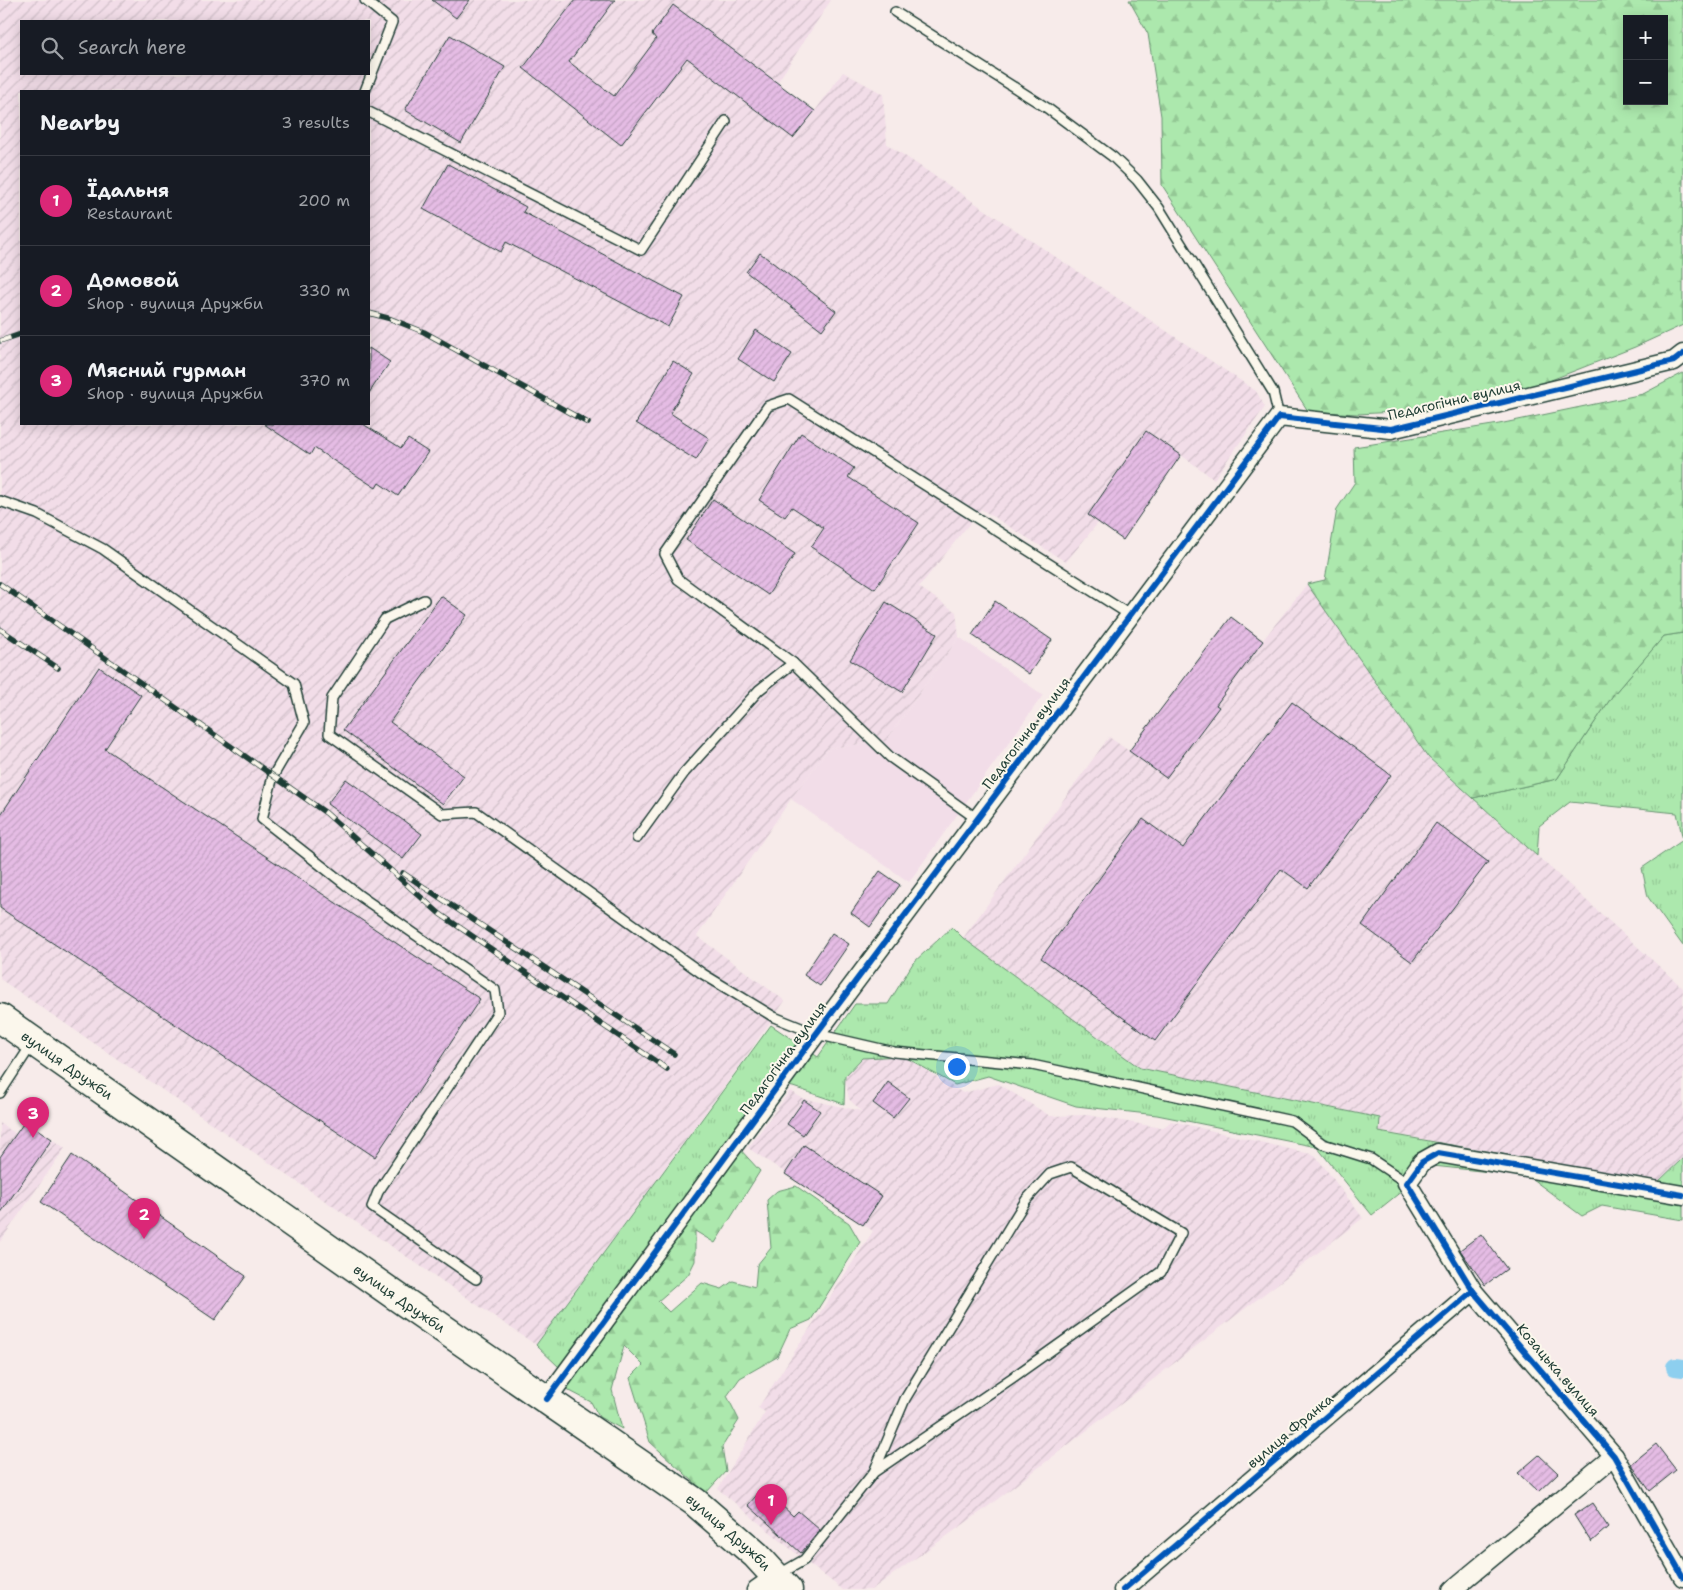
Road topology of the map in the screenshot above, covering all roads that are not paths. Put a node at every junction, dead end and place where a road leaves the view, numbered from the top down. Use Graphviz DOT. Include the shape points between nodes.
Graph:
graph roads {
  1 [pos="365,0"];
  2 [pos="895,12"];
  3 [pos="364,90"];
  4 [pos="370,113"];
  5 [pos="726,122"];
  6 [pos="1683,354"];
  7 [pos="1279,417"];
  8 [pos="0,501"];
  9 [pos="424,600"];
  10 [pos="1130,615"];
  11 [pos="793,663"];
  12 [pos="977,819"];
  13 [pos="637,838"];
  14 [pos="0,1018"];
  15 [pos="816,1034"];
  16 [pos="34,1042"];
  17 [pos="0,1093"];
  18 [pos="1407,1183"];
  19 [pos="1683,1195"];
  20 [pos="476,1279"];
  21 [pos="1473,1291"];
  22 [pos="547,1399"];
  23 [pos="1614,1456"];
  24 [pos="874,1472"];
  25 [pos="1683,1577"];
  26 [pos="773,1585"];
  27 [pos="1124,1590"];
  28 [pos="1452,1590"];
  1 -- 3 [label="lane" via="392,22"];
  2 -- 7 [label="lane" via="1047,108 1113,157 1137,180 1159,208 1273,392"];
  4 -- 5 [label="lane" via="641,250"];
  6 -- 7 [label="street, Педагогічна вулиця" via="1674,361 1391,429"];
  7 -- 10 [label="street, Педагогічна вулиця"];
  8 -- 20 [label="lane" via="37,514 104,549 294,684 304,722 273,776 262,819 360,896 495,990 498,1012 378,1192 372,1207"];
  9 -- 15 [label="lane" via="385,619 332,698 330,734 442,814 476,812 703,974 774,1017"];
  10 -- 11 [label="lane" via="789,399 768,406 665,554 678,579"];
  10 -- 12 [label="street, Педагогічна вулиця"];
  11 -- 12 [label="lane" via="890,757"];
  11 -- 13 [label="lane" via="759,690 684,773"];
  12 -- 15 [label="street, Педагогічна вулиця"];
  14 -- 16 [label="main road, вулиця Дружби"];
  15 -- 18 [label="lane" via="894,1052 1032,1066 1292,1121 1323,1144 1371,1159"];
  15 -- 22 [label="street, Педагогічна вулиця"];
  16 -- 17 [label="lane"];
  16 -- 22 [label="main road, вулиця Дружби"];
  18 -- 19 [label="street" via="1422,1162 1438,1153"];
  18 -- 21 [label="street, Козацька вулиця"];
  21 -- 23 [label="street, Козацька вулиця"];
  21 -- 27 [label="street, вулиця Франка"];
  22 -- 26 [label="main road, вулиця Дружби" via="695,1502 756,1555"];
  23 -- 25 [label="street, Козацька вулиця"];
  23 -- 28 [label="street"];
  24 -- 24 [label="lane" via="1161,1272 1181,1233 1070,1167 1050,1174 1026,1200 906,1399"];
  24 -- 26 [label="lane" via="804,1560"];
}
